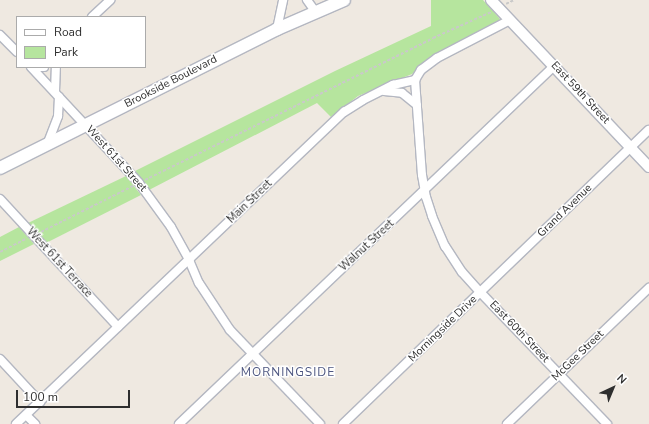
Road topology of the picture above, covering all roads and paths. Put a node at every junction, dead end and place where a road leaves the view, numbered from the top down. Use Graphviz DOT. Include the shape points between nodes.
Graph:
graph roads {
  1 [pos="110,0"];
  2 [pos="283,0"];
  3 [pos="307,0"];
  4 [pos="344,0"];
  5 [pos="491,0"];
  6 [pos="514,0"];
  7 [pos="498,8"];
  8 [pos="315,11"];
  9 [pos="93,16"];
  10 [pos="510,20"];
  11 [pos="278,29"];
  12 [pos="0,35"];
  13 [pos="16,51"];
  14 [pos="554,66"];
  15 [pos="33,68"];
  16 [pos="56,68"];
  17 [pos="415,80"];
  18 [pos="383,91"];
  19 [pos="57,95"];
  20 [pos="417,105"];
  21 [pos="86,126"];
  22 [pos="649,130"];
  23 [pos="47,145"];
  24 [pos="631,148"];
  25 [pos="649,167"];
  26 [pos="0,168"];
  27 [pos="139,183"];
  28 [pos="425,189"];
  29 [pos="0,199"];
  30 [pos="34,235"];
  31 [pos="0,252"];
  32 [pos="189,260"];
  33 [pos="649,288"];
  34 [pos="481,293"];
  35 [pos="118,327"];
  36 [pos="252,353"];
  37 [pos="0,359"];
  38 [pos="559,374"];
  39 [pos="40,402"];
  40 [pos="26,415"];
  41 [pos="16,424"];
  42 [pos="35,424"];
  43 [pos="179,424"];
  44 [pos="320,424"];
  45 [pos="343,424"];
  46 [pos="507,424"];
  47 [pos="607,424"];
  1 -- 9 [label="street"];
  2 -- 11 [label="street"];
  3 -- 8 [label="street"];
  4 -- 8 [label="main road, Brookside Boulevard"];
  5 -- 7 [label="street, East 59th Street"];
  6 -- 7 [label="path"];
  7 -- 10 [label="street, East 59th Street"];
  7 -- 27 [label="path"];
  8 -- 11 [label="main road, Brookside Boulevard"];
  10 -- 14 [label="street, East 59th Street"];
  10 -- 17 [label="street" via="437,58 421,70"];
  11 -- 21 [label="main road, Brookside Boulevard"];
  12 -- 13 [label="street"];
  14 -- 24 [label="street, East 59th Street"];
  14 -- 28 [label="street, Walnut Street"];
  15 -- 19 [label="street, West 61st Street"];
  16 -- 19 [label="street"];
  17 -- 18 [label="street, Main Street" via="401,82"];
  17 -- 20 [label="street, Morningside Drive"];
  18 -- 20 [label="street" via="402,93"];
  18 -- 32 [label="street, Main Street" via="344,112"];
  19 -- 21 [label="street, West 61st Street"];
  19 -- 23 [label="street" via="58,116"];
  20 -- 28 [label="street, Morningside Drive"];
  21 -- 23 [label="main road, Brookside Boulevard"];
  21 -- 27 [label="street, West 61st Street"];
  22 -- 24 [label="street, Grand Avenue"];
  23 -- 26 [label="main road, Brookside Boulevard"];
  24 -- 25 [label="street, East 59th Street"];
  24 -- 34 [label="street, Grand Avenue"];
  27 -- 30 [label="path"];
  27 -- 32 [label="street, West 61st Street" via="171,227"];
  28 -- 34 [label="street, Morningside Drive" via="432,216 445,246 462,272"];
  28 -- 36 [label="street, Walnut Street"];
  29 -- 30 [label="street, West 61st Terrace"];
  30 -- 31 [label="path"];
  30 -- 35 [label="street, West 61st Terrace"];
  32 -- 35 [label="street, Main Street"];
  32 -- 36 [label="street, West 61st Street" via="198,283 212,305 230,330"];
  33 -- 38 [label="street, McGee Street"];
  34 -- 38 [label="street, East 60th Street"];
  34 -- 45 [label="street, Morningside Drive"];
  35 -- 39 [label="street, Main Street"];
  36 -- 43 [label="street, Walnut Street"];
  36 -- 44 [label="street, West 61st Street"];
  37 -- 39 [label="street"];
  38 -- 46 [label="street, McGee Street"];
  38 -- 47 [label="street, East 60th Street"];
  39 -- 40 [label="street, Main Street"];
  40 -- 41 [label="street, Main Street"];
  40 -- 42 [label="street"];
}
